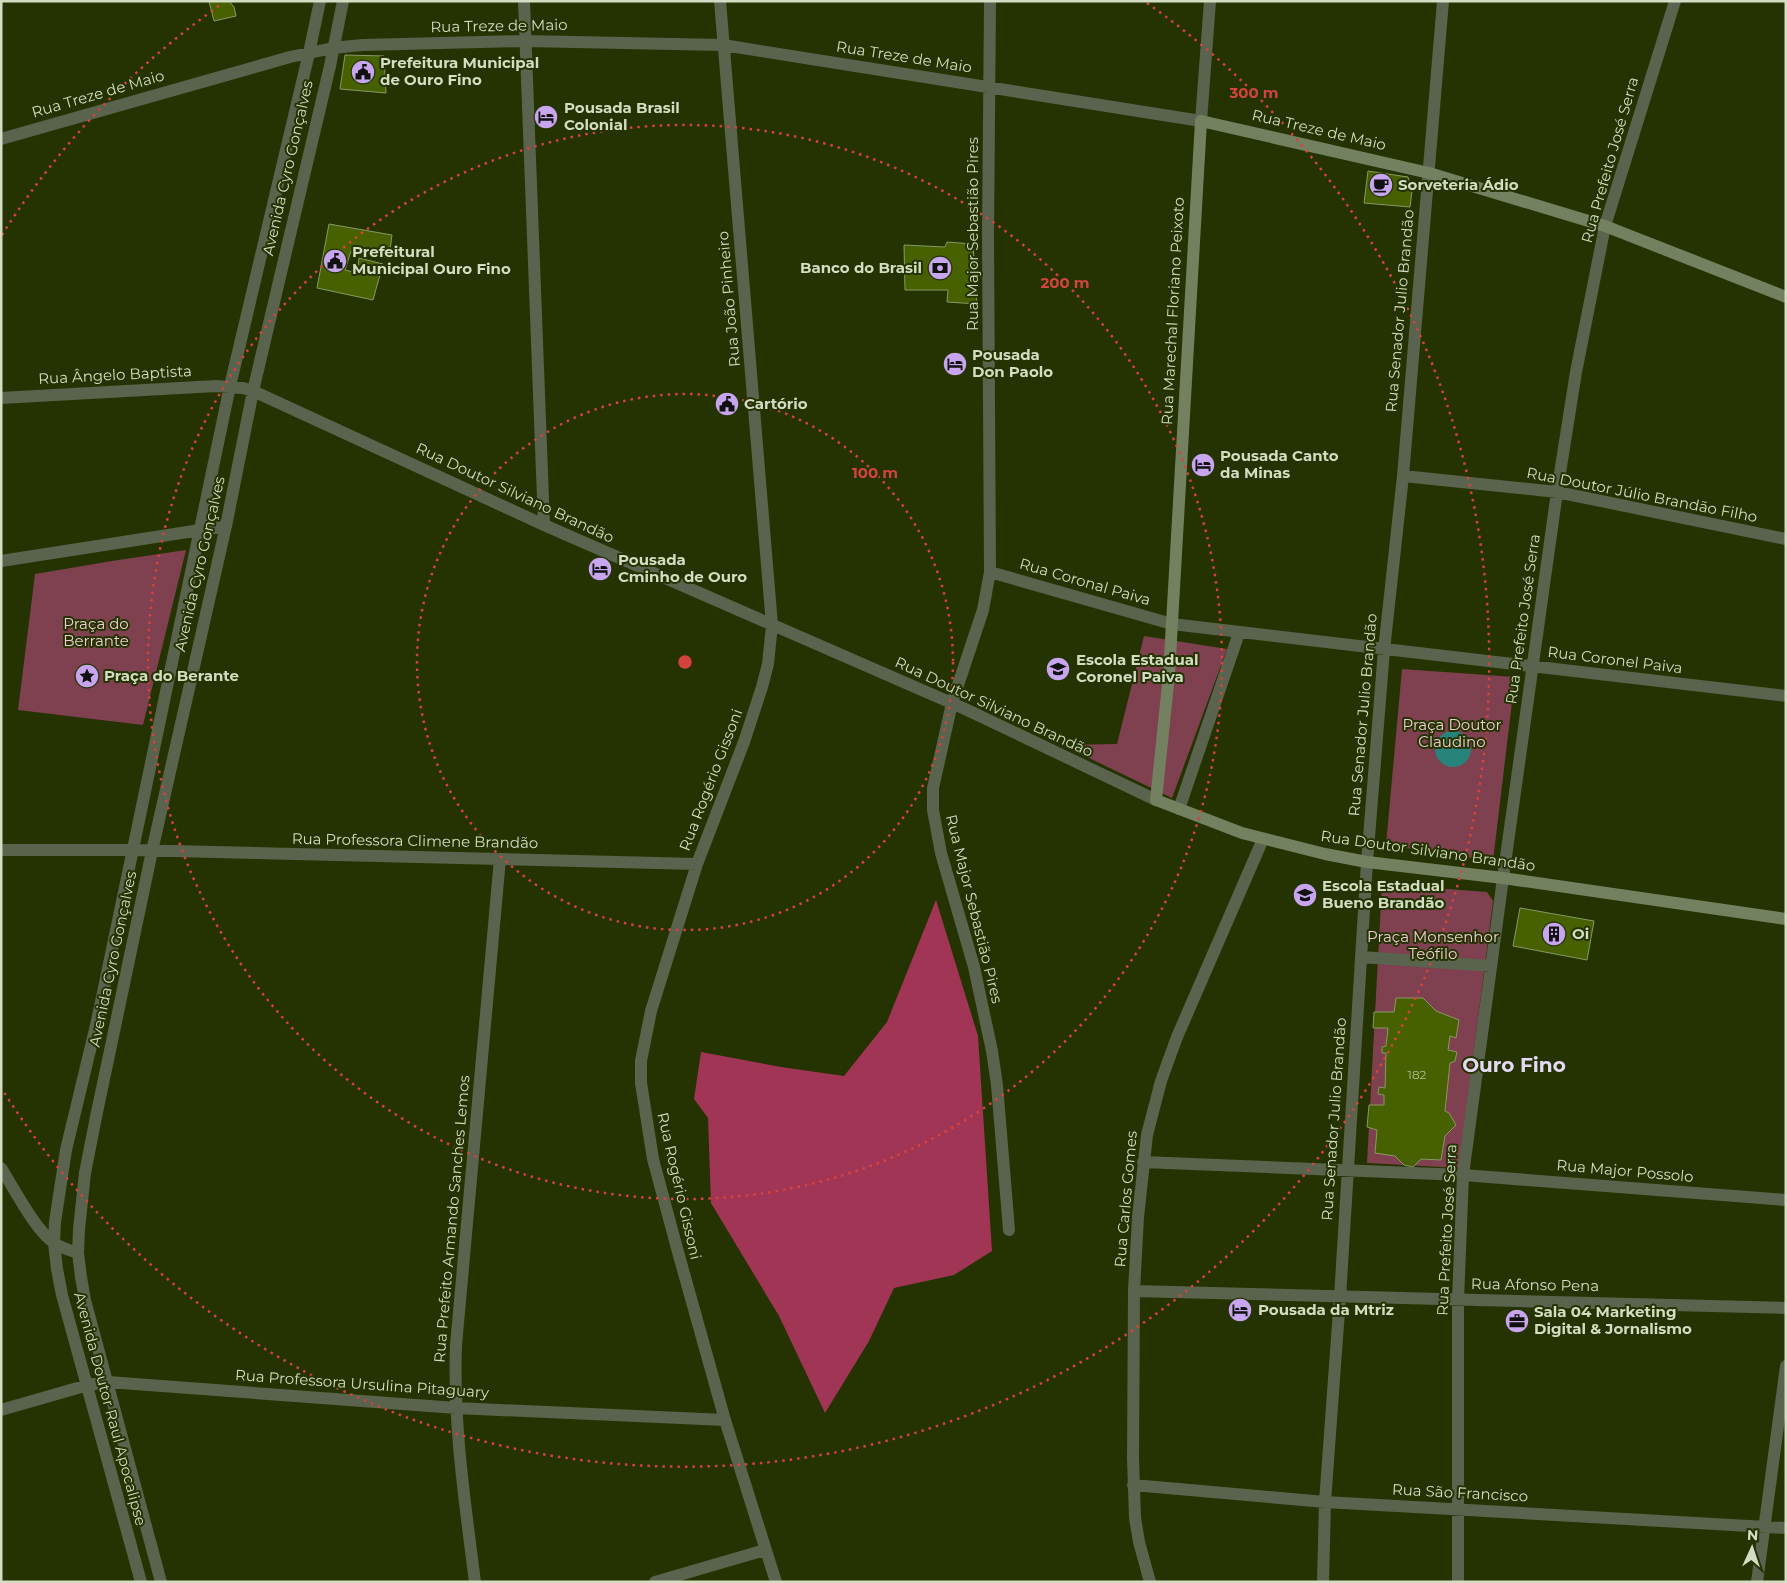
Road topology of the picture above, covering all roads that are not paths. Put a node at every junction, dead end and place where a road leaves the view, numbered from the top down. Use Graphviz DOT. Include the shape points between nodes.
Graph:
graph roads {
  1 [pos="320,1"];
  2 [pos="343,1"];
  3 [pos="524,1"];
  4 [pos="720,1"];
  5 [pos="990,1"];
  6 [pos="1210,1"];
  7 [pos="1443,1"];
  8 [pos="1674,1"];
  9 [pos="525,41"];
  10 [pos="723,45"];
  11 [pos="333,48"];
  12 [pos="309,52"];
  13 [pos="990,88"];
  14 [pos="1201,121"];
  15 [pos="1,139"];
  16 [pos="1429,173"];
  17 [pos="1605,226"];
  18 [pos="1786,297"];
  19 [pos="230,386"];
  20 [pos="253,391"];
  21 [pos="1,398"];
  22 [pos="1402,476"];
  23 [pos="1557,492"];
  24 [pos="226,526"];
  25 [pos="544,526"];
  26 [pos="201,529"];
  27 [pos="1786,539"];
  28 [pos="1,561"];
  29 [pos="990,572"];
  30 [pos="1172,624"];
  31 [pos="772,625"];
  32 [pos="1239,633"];
  33 [pos="1384,650"];
  34 [pos="1532,666"];
  35 [pos="1786,696"];
  36 [pos="952,703"];
  37 [pos="1156,800"];
  38 [pos="1179,809"];
  39 [pos="1263,839"];
  40 [pos="1,850"];
  41 [pos="133,850"];
  42 [pos="152,851"];
  43 [pos="500,859"];
  44 [pos="1367,862"];
  45 [pos="696,864"];
  46 [pos="1503,878"];
  47 [pos="1786,919"];
  48 [pos="1361,957"];
  49 [pos="1491,966"];
  50 [pos="97,1021"];
  51 [pos="116,1025"];
  52 [pos="1143,1162"];
  53 [pos="1,1168"];
  54 [pos="1347,1170"];
  55 [pos="1462,1175"];
  56 [pos="1786,1200"];
  57 [pos="1008,1230"];
  58 [pos="54,1243"];
  59 [pos="78,1253"];
  60 [pos="1134,1291"];
  61 [pos="1340,1297"];
  62 [pos="1458,1300"];
  63 [pos="1786,1308"];
  64 [pos="1786,1366"];
  65 [pos="108,1382"];
  66 [pos="88,1385"];
  67 [pos="456,1408"];
  68 [pos="1,1410"];
  69 [pos="725,1420"];
  70 [pos="1133,1485"];
  71 [pos="1325,1502"];
  72 [pos="1459,1509"];
  73 [pos="1764,1527"];
  74 [pos="1786,1528"];
  75 [pos="148,1534"];
  76 [pos="129,1539"];
  77 [pos="765,1550"];
  78 [pos="141,1582"];
  79 [pos="161,1582"];
  80 [pos="475,1582"];
  81 [pos="655,1582"];
  82 [pos="776,1582"];
  83 [pos="1150,1582"];
  84 [pos="1323,1582"];
  85 [pos="1458,1582"];
  86 [pos="1756,1582"];
  1 -- 12 [label="street, Avenida Cyro Gonçalves"];
  2 -- 11 [label="street, Avenida Cyro Gonçalves"];
  3 -- 9 [label="street"];
  4 -- 10 [label="street, Rua João Pinheiro"];
  5 -- 13 [label="street, Rua Major Sebastião Pires"];
  6 -- 14 [label="street, Rua Marechal Floriano Peixoto"];
  7 -- 16 [label="street, Rua Senador Julio Brandão"];
  8 -- 17 [label="street, Rua Prefeito José Serra"];
  9 -- 10 [label="street, Rua Treze de Maio"];
  9 -- 11 [label="street, Rua Treze de Maio"];
  9 -- 25 [label="street"];
  10 -- 13 [label="street, Rua Treze de Maio"];
  10 -- 31 [label="street, Rua João Pinheiro"];
  11 -- 12 [label="street, Rua Treze de Maio"];
  11 -- 20 [label="street, Avenida Cyro Gonçalves"];
  12 -- 15 [label="street, Rua Treze de Maio"];
  12 -- 19 [label="street, Avenida Cyro Gonçalves"];
  13 -- 14 [label="street, Rua Treze de Maio"];
  13 -- 29 [label="street, Rua Major Sebastião Pires"];
  14 -- 16 [label="street, Rua Treze de Maio"];
  14 -- 30 [label="street, Rua Marechal Floriano Peixoto"];
  16 -- 17 [label="street, Rua Treze de Maio"];
  16 -- 22 [label="street, Rua Senador Julio Brandão"];
  17 -- 18 [label="street, Rua Treze de Maio"];
  17 -- 23 [label="street, Rua Prefeito José Serra" via="1576,372"];
  19 -- 20 [label="street, Rua Doutor Silviano Brandão"];
  19 -- 21 [label="street, Rua Ângelo Baptista"];
  19 -- 26 [label="street, Avenida Cyro Gonçalves"];
  20 -- 24 [label="street, Avenida Cyro Gonçalves"];
  20 -- 25 [label="street, Rua Doutor Silviano Brandão"];
  22 -- 23 [label="street, Rua Doutor Júlio Brandão Filho"];
  22 -- 33 [label="street, Rua Senador Julio Brandão"];
  23 -- 27 [label="street, Rua Doutor Júlio Brandão Filho"];
  23 -- 34 [label="street, Rua Prefeito José Serra"];
  24 -- 26 [label="street"];
  24 -- 42 [label="street, Avenida Cyro Gonçalves"];
  25 -- 31 [label="street, Rua Doutor Silviano Brandão"];
  26 -- 28 [label="street"];
  26 -- 41 [label="street, Avenida Cyro Gonçalves"];
  29 -- 30 [label="street, Rua Coronal Paiva"];
  29 -- 36 [label="street, Rua Major Sebastião Pires" via="983,610"];
  30 -- 32 [label="street, Rua Coronel Paiva"];
  30 -- 37 [label="street, Rua Marechal Floriano Peixoto"];
  31 -- 36 [label="street, Rua Doutor Silviano Brandão"];
  31 -- 45 [label="street, Rua Rogério Gissoni" via="762,687"];
  32 -- 33 [label="street, Rua Coronel Paiva"];
  32 -- 38 [label="street"];
  33 -- 34 [label="street, Rua Coronel Paiva"];
  33 -- 44 [label="street, Rua Senador Julio Brandão"];
  34 -- 35 [label="street, Rua Coronel Paiva"];
  34 -- 46 [label="street, Rua Prefeito José Serra"];
  36 -- 37 [label="street, Rua Doutor Silviano Brandão"];
  36 -- 57 [label="street, Rua Major Sebastião Pires" via="933,788 932,810 940,853 974,967 992,1051"];
  37 -- 38 [label="street, Rua Doutor Silviano Brandão"];
  38 -- 39 [label="street, Rua Doutor Silviano Brandão"];
  39 -- 44 [label="street, Rua Doutor Silviano Brandão"];
  39 -- 52 [label="street, Rua Carlos Gomes" via="1177,1037 1153,1107"];
  40 -- 41 [label="street, Rua Professora Climene Brandão"];
  41 -- 42 [label="street, Rua Professora Climene Brandão"];
  41 -- 50 [label="street, Avenida Cyro Gonçalves"];
  42 -- 43 [label="street, Rua Professora Climene Brandão"];
  42 -- 51 [label="street, Avenida Cyro Gonçalves"];
  43 -- 45 [label="street, Rua Professora Climene Brandão"];
  43 -- 67 [label="street, Rua Prefeito Armando Sanches Lemos" via="456,1344"];
  44 -- 46 [label="street, Rua Doutor Silviano Brandão"];
  44 -- 48 [label="street, Rua Senador Julio Brandão"];
  45 -- 69 [label="street, Rua Rogério Gissoni" via="651,1011 641,1060 641,1083 653,1159"];
  46 -- 47 [label="street, Rua Doutor Silviano Brandão"];
  46 -- 49 [label="street, Rua Prefeito José Serra"];
  48 -- 49 [label="street"];
  48 -- 54 [label="street, Rua Senador Julio Brandão"];
  49 -- 55 [label="street, Rua Prefeito José Serra"];
  50 -- 51 [label="street"];
  50 -- 58 [label="street, Avenida Cyro Gonçalves" via="66,1150"];
  51 -- 59 [label="street, Avenida Cyro Gonçalves" via="81,1201"];
  52 -- 54 [label="street"];
  52 -- 60 [label="street, Rua Carlos Gomes"];
  53 -- 58 [label="street" via="36,1222"];
  54 -- 55 [label="street"];
  54 -- 61 [label="street, Rua Senador Julio Brandão"];
  55 -- 56 [label="street, Rua Major Possolo"];
  55 -- 62 [label="street, Rua Prefeito José Serra"];
  58 -- 59 [label="street"];
  58 -- 66 [label="street, Avenida Doutor Raul Apocalipse" via="62,1295"];
  59 -- 65 [label="street, Avenida Doutor Raul Apocalipse" via="85,1300"];
  60 -- 61 [label="street, Rua Afonso Pena"];
  60 -- 70 [label="street, Rua Carlos Gomes"];
  61 -- 62 [label="street, Rua Afonso Pena"];
  61 -- 71 [label="street, Rua Senador Julio Brandão"];
  62 -- 63 [label="street, Rua Afonso Pena"];
  62 -- 72 [label="street, Rua Prefeito José Serra"];
  64 -- 73 [label="street"];
  65 -- 66 [label="street, Rua Professora Ursulina Pitaguary"];
  65 -- 67 [label="street, Rua Professora Ursulina Pitaguary"];
  65 -- 75 [label="street, Avenida Doutor Raul Apocalipse"];
  66 -- 68 [label="street, Rua Professora Ursulina Pitaguary"];
  66 -- 76 [label="street, Avenida Doutor Raul Apocalipse"];
  67 -- 69 [label="street, Rua Professora Ursulina Pitaguary"];
  67 -- 80 [label="street, Rua Prefeito Armando Sanches Lemos"];
  69 -- 77 [label="street, Rua Rogério Gissoni"];
  70 -- 71 [label="street, Rua São Francisco"];
  70 -- 83 [label="street, Rua Carlos Gomes" via="1139,1542"];
  71 -- 72 [label="street, Rua São Francisco"];
  71 -- 84 [label="street, Rua Senador Julio Brandão"];
  72 -- 73 [label="street, Rua São Francisco"];
  72 -- 85 [label="street, Rua Prefeito José Serra"];
  73 -- 74 [label="street, Rua São Francisco"];
  73 -- 86 [label="street"];
  75 -- 76 [label="street"];
  75 -- 79 [label="street, Avenida Doutor Raul Apocalipse"];
  76 -- 78 [label="street, Avenida Doutor Raul Apocalipse"];
  77 -- 81 [label="street"];
  77 -- 82 [label="street, Rua Rogério Gissoni"];
}
